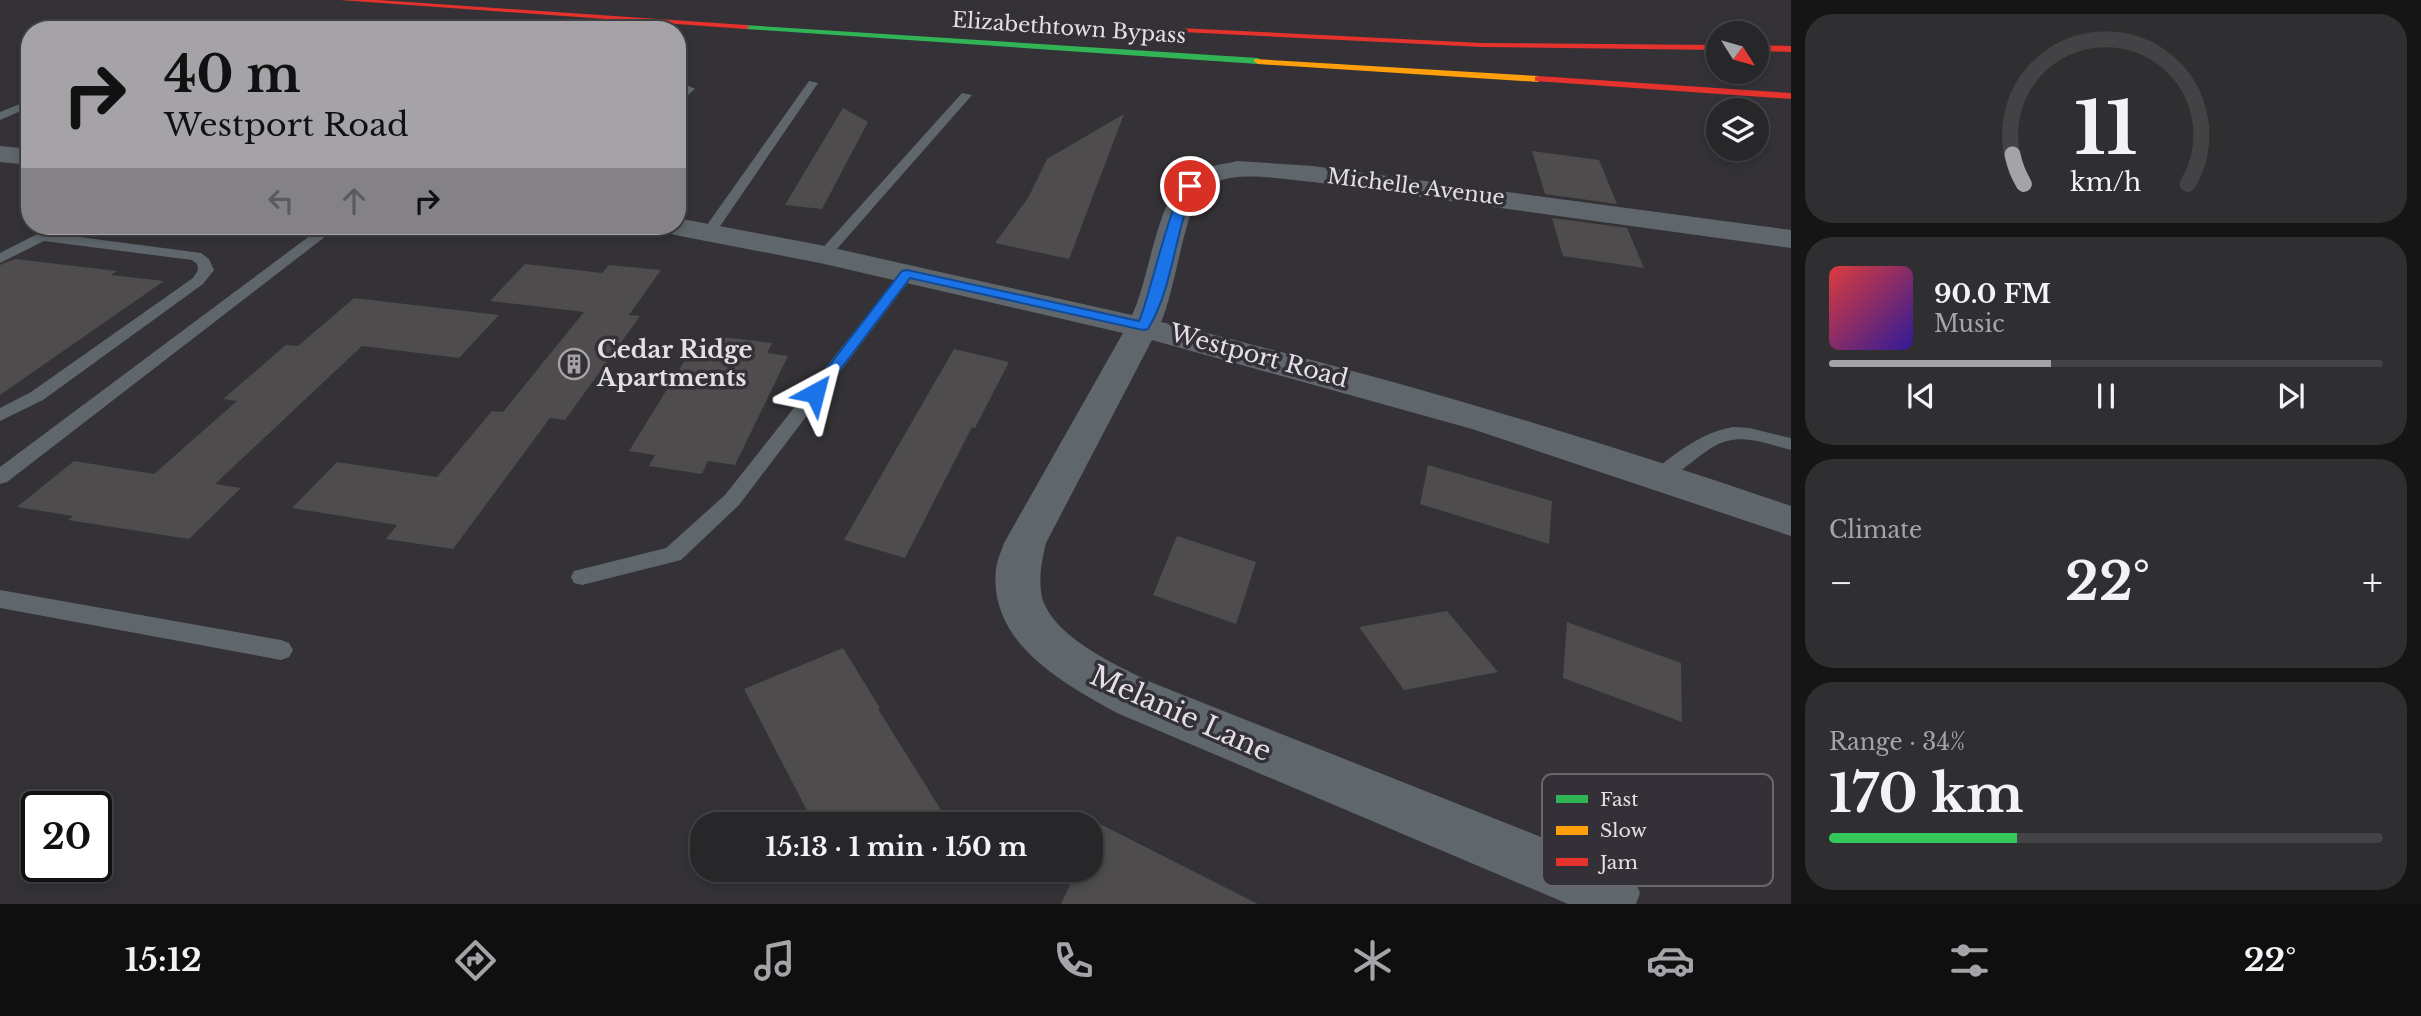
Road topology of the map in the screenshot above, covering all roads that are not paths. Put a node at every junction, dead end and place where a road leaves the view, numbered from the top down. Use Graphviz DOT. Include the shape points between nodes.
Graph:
graph roads {
  1 [pos="344,0"];
  2 [pos="653,21"];
  3 [pos="686,23"];
  4 [pos="904,38"];
  5 [pos="1706,48"];
  6 [pos="1769,48"];
  7 [pos="1791,49"];
  8 [pos="1622,64"];
  9 [pos="813,83"];
  10 [pos="1375,85"];
  11 [pos="966,95"];
  12 [pos="1791,96"];
  13 [pos="21,107"];
  14 [pos="0,116"];
  15 [pos="686,228"];
  16 [pos="709,232"];
  17 [pos="320,235"];
  18 [pos="42,236"];
  19 [pos="1791,239"];
  20 [pos="824,255"];
  21 [pos="0,259"];
  22 [pos="907,274"];
  23 [pos="1143,326"];
  24 [pos="0,415"];
  25 [pos="1791,444"];
  26 [pos="0,477"];
  27 [pos="1660,477"];
  28 [pos="1791,521"];
  29 [pos="582,577"];
  30 [pos="0,599"];
  31 [pos="281,650"];
  32 [pos="1542,865"];
  33 [pos="1594,886"];
  34 [pos="1611,893"];
  1 -- 2 [label="highway, Elizabethtown Bypass"];
  3 -- 4 [label="highway, Elizabethtown Bypass"];
  4 -- 10 [label="highway"];
  4 -- 12 [label="highway, Elizabethtown Bypass"];
  5 -- 8 [label="highway, Elizabethtown Bypass" via="1482,45 1167,32"];
  6 -- 7 [label="highway"];
  9 -- 16 [label="lane"];
  11 -- 20 [label="lane"];
  13 -- 14 [label="lane"];
  15 -- 16 [label="street, Westport Road"];
  16 -- 20 [label="street, Westport Road"];
  17 -- 26 [label="lane"];
  18 -- 21 [label="lane"];
  18 -- 24 [label="lane" via="196,256 206,270 198,281 37,396"];
  19 -- 23 [label="street, Michelle Avenue" via="1451,191 1237,169 1190,186"];
  20 -- 22 [label="street, Westport Road"];
  22 -- 23 [label="street, Westport Road"];
  22 -- 29 [label="lane" via="732,500 673,554"];
  23 -- 27 [label="street, Westport Road" via="1431,403"];
  23 -- 32 [label="street, Melanie Lane" via="1025,543 1018,570 1019,597 1031,625 1056,651 1135,698"];
  25 -- 27 [label="lane" via="1745,432 1719,434"];
  27 -- 28 [label="street, Westport Road"];
  30 -- 31 [label="lane"];
  33 -- 34 [label="street, Melanie Lane"];
}
